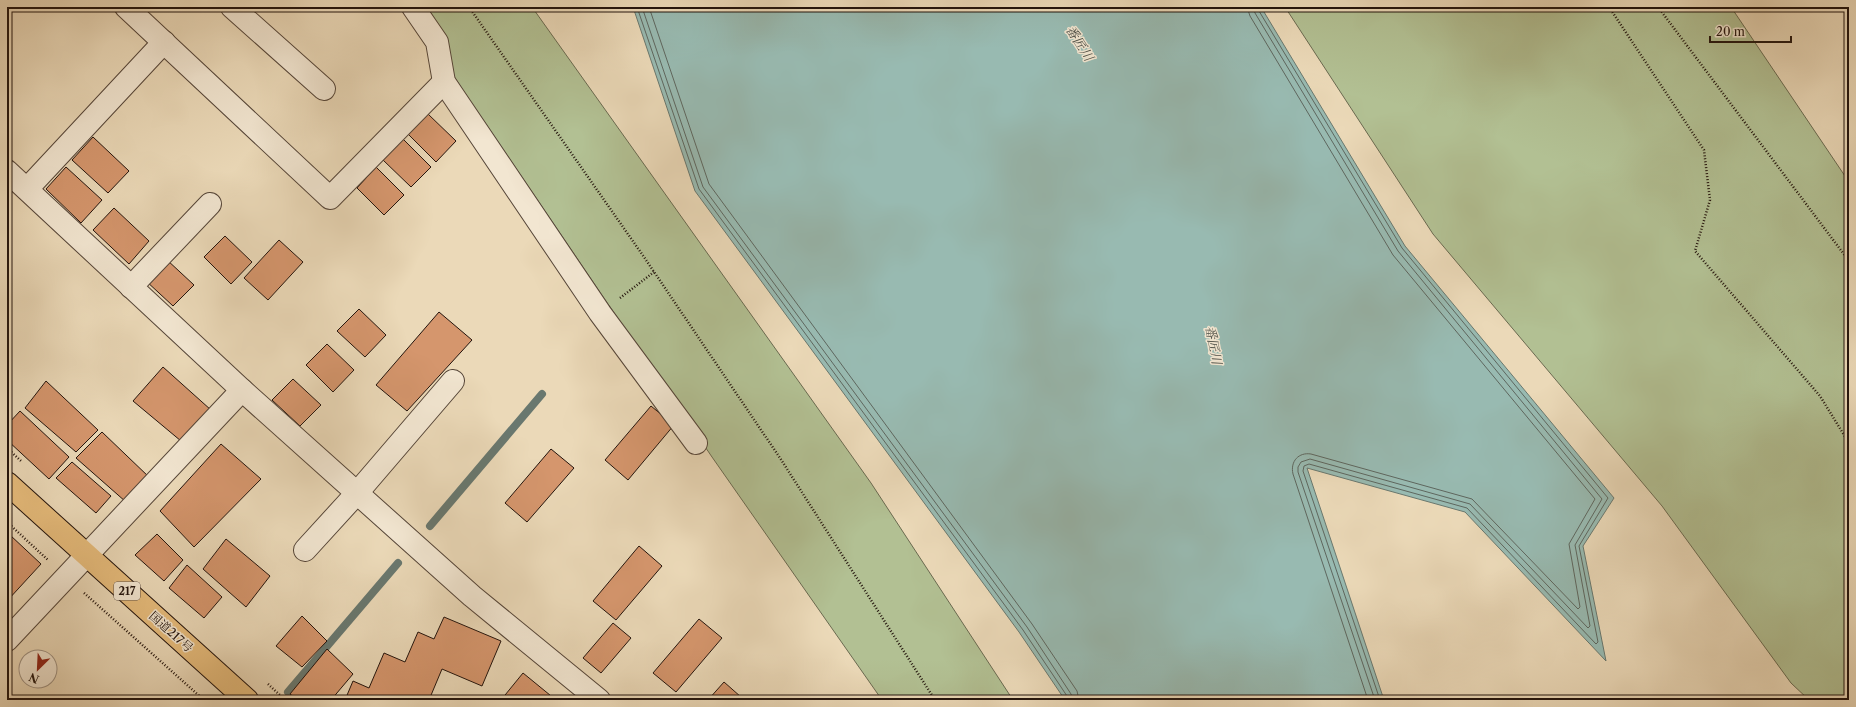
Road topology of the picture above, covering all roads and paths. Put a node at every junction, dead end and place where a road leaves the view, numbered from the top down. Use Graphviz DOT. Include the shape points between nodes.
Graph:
graph roads {
  1 [pos="126,7"];
  2 [pos="232,7"];
  3 [pos="413,7"];
  4 [pos="469,7"];
  5 [pos="1609,7"];
  6 [pos="1658,7"];
  7 [pos="164,42"];
  8 [pos="444,82"];
  9 [pos="324,89"];
  10 [pos="7,171"];
  11 [pos="27,189"];
  12 [pos="210,204"];
  13 [pos="1849,261"];
  14 [pos="654,272"];
  15 [pos="131,287"];
  16 [pos="600,313"];
  17 [pos="453,382"];
  18 [pos="242,390"];
  19 [pos="696,443"];
  20 [pos="1849,443"];
  21 [pos="7,483"];
  22 [pos="357,493"];
  23 [pos="7,522"];
  24 [pos="305,550"];
  25 [pos="87,555"];
  26 [pos="66,577"];
  27 [pos="7,640"];
  28 [pos="204,700"];
  29 [pos="247,700"];
  30 [pos="599,700"];
  31 [pos="935,700"];
  1 -- 7 [label="street"];
  2 -- 9 [label="street"];
  3 -- 8 [label="street" via="437,42"];
  4 -- 14 [label="path"];
  5 -- 20 [label="path" via="1704,150 1710,200 1695,251 1820,396"];
  6 -- 13 [label="path"];
  7 -- 8 [label="street" via="330,198"];
  7 -- 11 [label="street"];
  8 -- 16 [label="street"];
  10 -- 11 [label="street"];
  11 -- 15 [label="street"];
  12 -- 15 [label="street"];
  14 -- 16 [label="path"];
  14 -- 31 [label="path" via="780,458"];
  15 -- 18 [label="street"];
  16 -- 19 [label="street"];
  17 -- 22 [label="street"];
  18 -- 22 [label="street"];
  18 -- 25 [label="street"];
  21 -- 25 [label="highway, 国道217号 / 217"];
  22 -- 24 [label="street"];
  22 -- 30 [label="street" via="472,596"];
  23 -- 26 [label="path"];
  25 -- 26 [label="street"];
  25 -- 29 [label="highway, 国道217号 / 217"];
  26 -- 27 [label="street"];
  26 -- 28 [label="path"];
}
